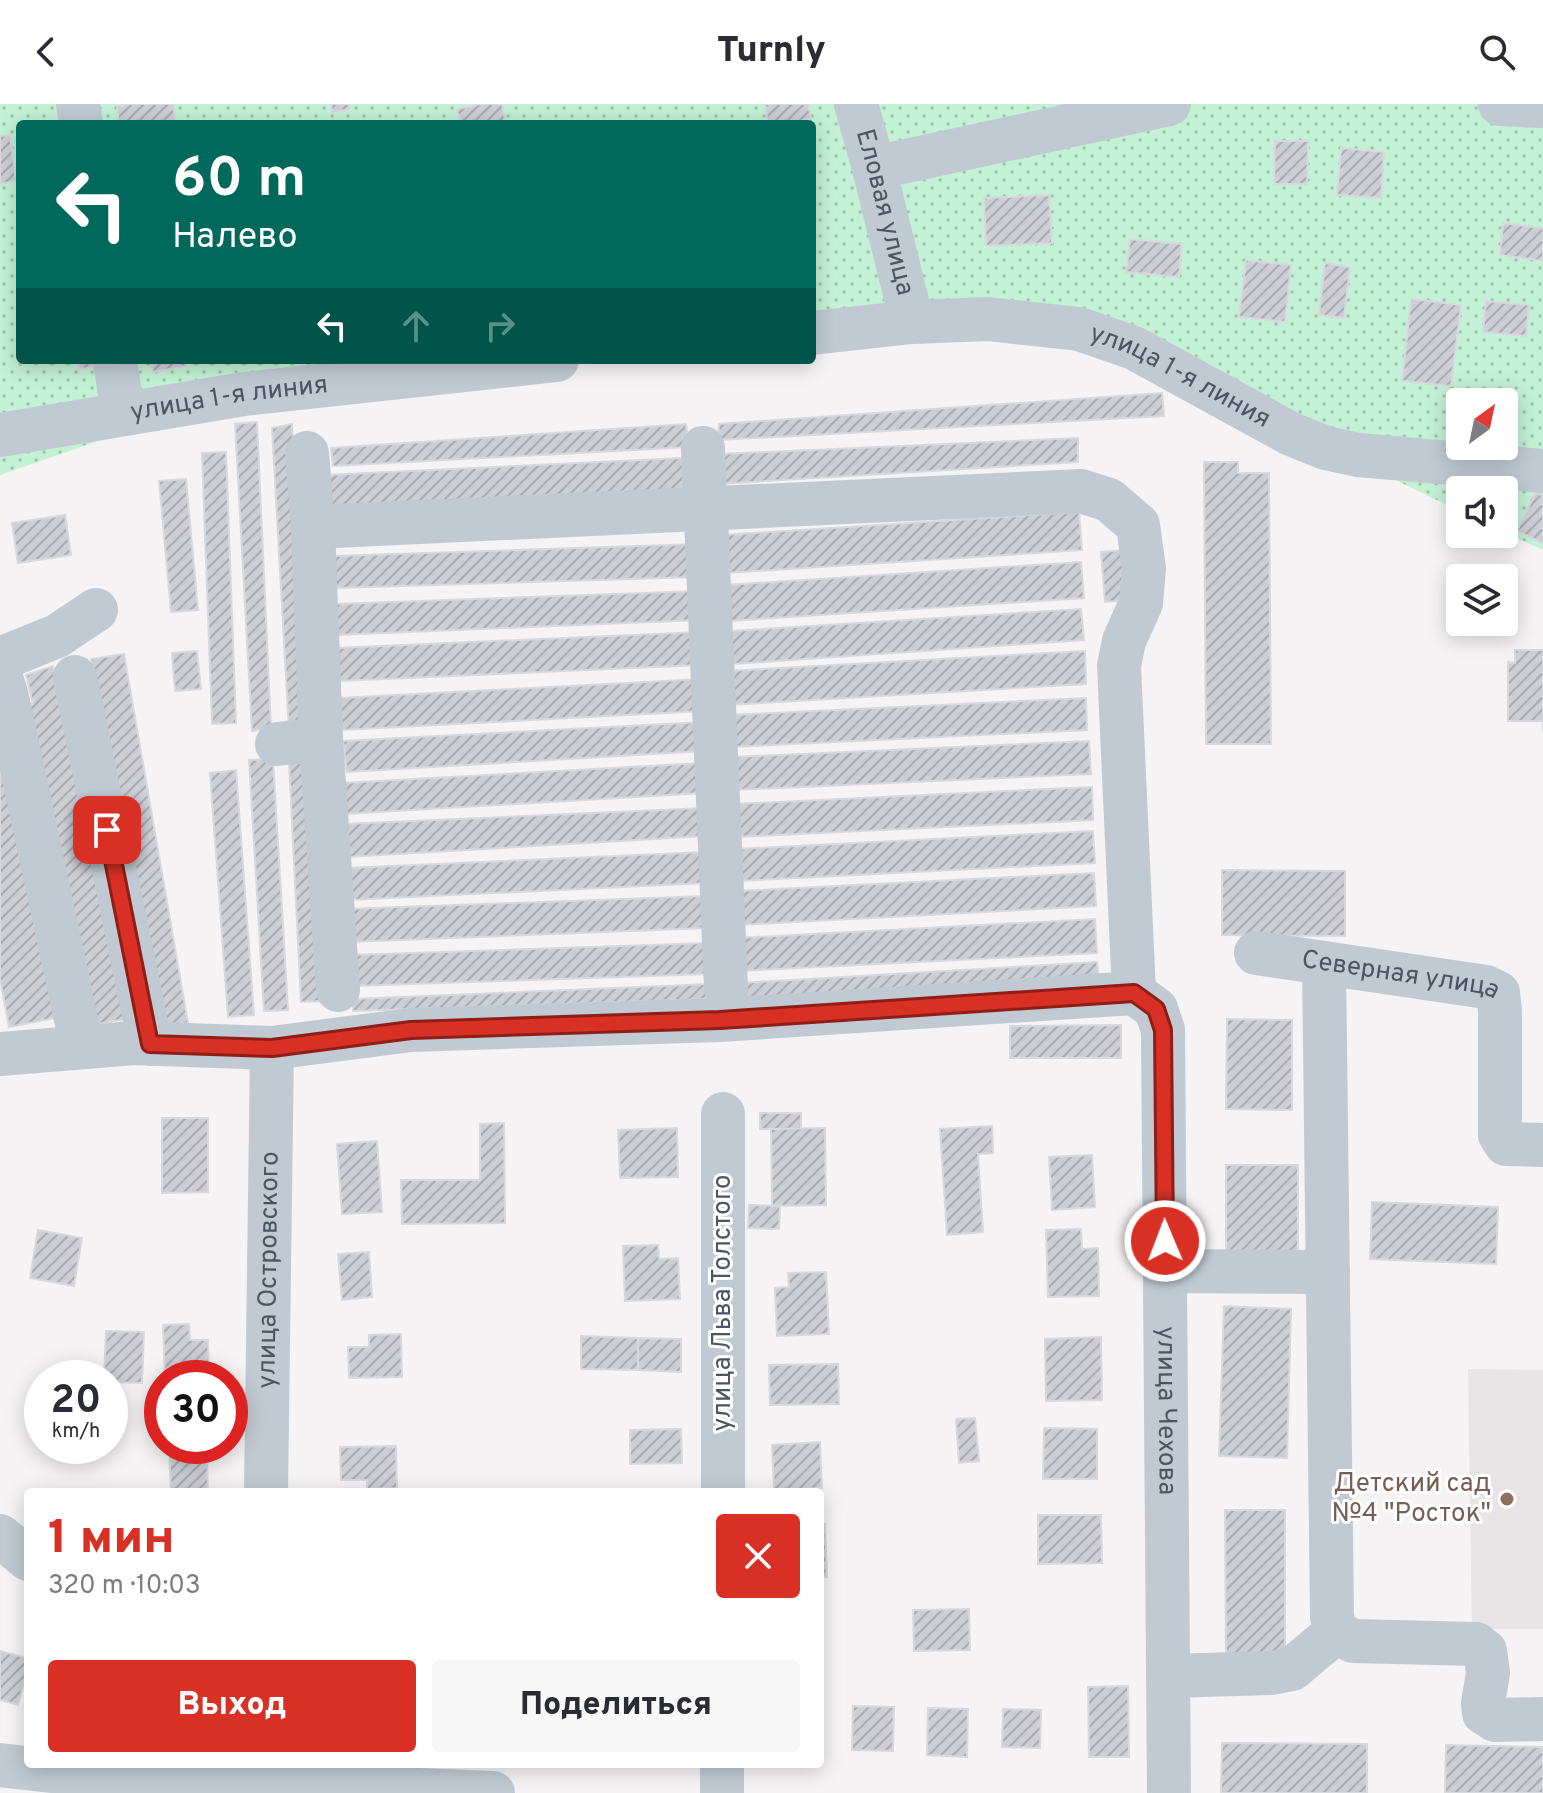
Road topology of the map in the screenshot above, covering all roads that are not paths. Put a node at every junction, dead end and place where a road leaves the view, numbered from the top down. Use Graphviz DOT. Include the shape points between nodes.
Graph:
graph roads {
  1 [pos="856,104"];
  2 [pos="1169,104"];
  3 [pos="1500,104"];
  4 [pos="1543,106"];
  5 [pos="874,168"];
  6 [pos="912,322"];
  7 [pos="816,333"];
  8 [pos="116,364"];
  9 [pos="520,364"];
  10 [pos="123,414"];
  11 [pos="0,435"];
  12 [pos="703,448"];
  13 [pos="307,453"];
  14 [pos="1543,471"];
  15 [pos="705,509"];
  16 [pos="313,527"];
  17 [pos="96,610"];
  18 [pos="0,659"];
  19 [pos="0,675"];
  20 [pos="75,677"];
  21 [pos="321,739"];
  22 [pos="277,744"];
  23 [pos="1256,953"];
  24 [pos="1324,963"];
  25 [pos="726,988"];
  26 [pos="338,990"];
  27 [pos="1134,993"];
  28 [pos="150,1044"];
  29 [pos="82,1047"];
  30 [pos="1,1048"];
  31 [pos="272,1048"];
  32 [pos="723,1114"];
  33 [pos="1543,1145"];
  34 [pos="1165,1271"];
  35 [pos="1328,1272"];
  36 [pos="266,1488"];
  37 [pos="723,1488"];
  38 [pos="0,1536"];
  39 [pos="24,1556"];
  40 [pos="1336,1632"];
  41 [pos="1168,1676"];
  42 [pos="1543,1719"];
  43 [pos="0,1765"];
  44 [pos="24,1768"];
  45 [pos="26,1768"];
  46 [pos="722,1768"];
  47 [pos="247,1780"];
  48 [pos="493,1793"];
  49 [pos="722,1793"];
  50 [pos="1169,1793"];
  1 -- 5 [label="street, Еловая улица"];
  2 -- 5 [label="street"];
  3 -- 4 [label="street"];
  5 -- 6 [label="street, Еловая улица"];
  6 -- 7 [label="street, улица 1-я линия"];
  6 -- 14 [label="street, улица 1-я линия" via="988,319 1079,329 1134,348 1326,448"];
  8 -- 10 [label="street"];
  9 -- 10 [label="street, улица 1-я линия" via="244,394"];
  10 -- 11 [label="street, улица 1-я линия"];
  12 -- 15 [label="street"];
  13 -- 16 [label="street"];
  15 -- 16 [label="street"];
  15 -- 25 [label="street"];
  15 -- 27 [label="street" via="1081,491 1109,500 1138,525 1144,569 1141,603 1119,666"];
  16 -- 21 [label="street"];
  17 -- 18 [label="street" via="57,636"];
  19 -- 29 [label="street"];
  20 -- 28 [label="street"];
  21 -- 22 [label="street"];
  21 -- 26 [label="street"];
  23 -- 24 [label="street, Северная улица"];
  24 -- 33 [label="street, Северная улица" via="1498,993 1500,1135 1506,1144"];
  24 -- 35 [label="street"];
  27 -- 31 [label="street" via="720,1020 411,1030"];
  27 -- 34 [label="street, улица Чехова" via="1156,1009 1163,1030"];
  28 -- 29 [label="street"];
  28 -- 31 [label="street"];
  29 -- 30 [label="street"];
  31 -- 36 [label="street, улица Островского"];
  32 -- 37 [label="street, улица Льва Толстого"];
  34 -- 35 [label="street"];
  34 -- 41 [label="street, улица Чехова"];
  35 -- 40 [label="street"];
  38 -- 39 [label="street"];
  40 -- 41 [label="street" via="1292,1669"];
  40 -- 42 [label="street" via="1353,1641 1476,1644 1485,1651 1488,1673 1484,1713 1495,1720"];
  41 -- 50 [label="street, улица Чехова"];
  43 -- 44 [label="street"];
  45 -- 47 [label="street" via="148,1782"];
  46 -- 49 [label="street"];
  47 -- 48 [label="street"];
}
